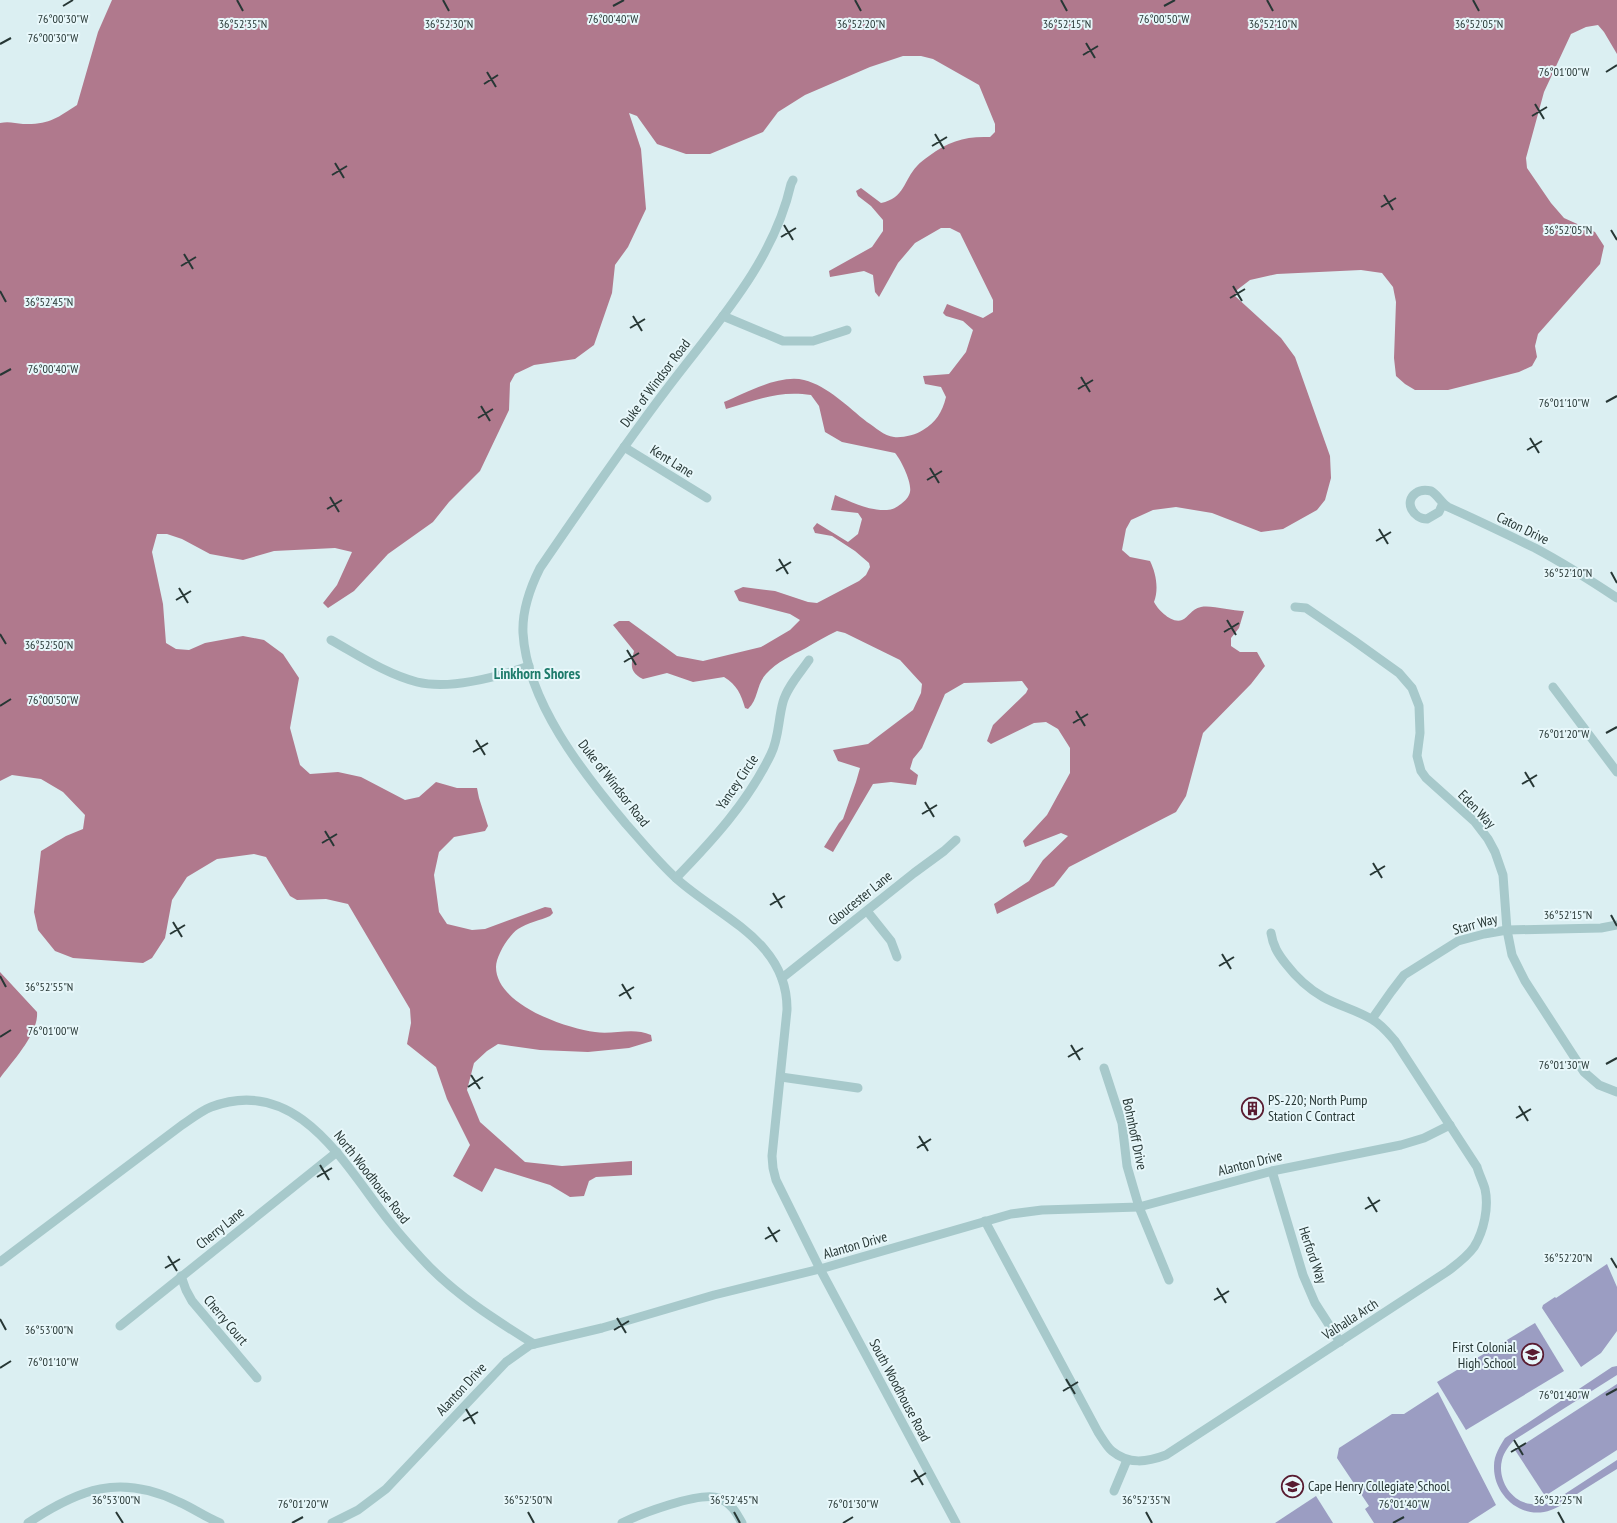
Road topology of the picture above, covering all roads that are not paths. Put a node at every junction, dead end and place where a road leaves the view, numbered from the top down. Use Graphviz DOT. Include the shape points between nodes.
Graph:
graph roads {
  1 [pos="793,180"];
  2 [pos="723,316"];
  3 [pos="847,330"];
  4 [pos="624,447"];
  5 [pos="707,498"];
  6 [pos="1443,503"];
  7 [pos="1617,598"];
  8 [pos="1295,607"];
  9 [pos="331,640"];
  10 [pos="808,660"];
  11 [pos="529,666"];
  12 [pos="1553,687"];
  13 [pos="1617,772"];
  14 [pos="956,840"];
  15 [pos="676,878"];
  16 [pos="867,910"];
  17 [pos="1617,925"];
  18 [pos="1507,930"];
  19 [pos="1271,933"];
  20 [pos="897,957"];
  21 [pos="782,978"];
  22 [pos="1372,1019"];
  23 [pos="1104,1068"];
  24 [pos="781,1077"];
  25 [pos="858,1088"];
  26 [pos="1617,1092"];
  27 [pos="1450,1125"];
  28 [pos="337,1152"];
  29 [pos="1272,1171"];
  30 [pos="1139,1207"];
  31 [pos="984,1221"];
  32 [pos="0,1262"];
  33 [pos="820,1269"];
  34 [pos="181,1276"];
  35 [pos="1169,1280"];
  36 [pos="120,1326"];
  37 [pos="1340,1342"];
  38 [pos="534,1344"];
  39 [pos="257,1378"];
  40 [pos="1127,1460"];
  41 [pos="1114,1491"];
  42 [pos="28,1523"];
  43 [pos="220,1523"];
  44 [pos="332,1523"];
  45 [pos="622,1523"];
  46 [pos="742,1523"];
  47 [pos="956,1523"];
  1 -- 2 [label="street, Duke of Windsor Road" via="771,240 756,269"];
  2 -- 3 [label="street" via="783,341 813,340"];
  2 -- 4 [label="street, Duke of Windsor Road"];
  4 -- 5 [label="street, Kent Lane"];
  4 -- 11 [label="street, Duke of Windsor Road" via="534,579 524,617"];
  6 -- 6 [label="street, Caton Drive" via="1439,512 1422,519 1411,509 1416,493 1422,490 1432,492"];
  6 -- 7 [label="street, Caton Drive" via="1562,563"];
  8 -- 18 [label="street, Eden Way" via="1306,608 1353,640 1399,673 1412,688 1420,715 1419,765 1426,778 1479,827 1495,852 1503,875"];
  9 -- 11 [label="street" via="388,672 430,684 492,677"];
  10 -- 15 [label="street, Yancey Circle" via="786,694 775,746 758,778 713,839"];
  11 -- 15 [label="street, Duke of Windsor Road" via="540,697 590,781"];
  12 -- 13 [label="street"];
  14 -- 16 [label="street, Gloucester Lane"];
  15 -- 21 [label="street, Duke of Windsor Road" via="752,936"];
  16 -- 20 [label="street" via="891,941"];
  16 -- 21 [label="street, Gloucester Lane"];
  17 -- 18 [label="street, Starr Way"];
  18 -- 22 [label="street, Starr Way" via="1458,941 1430,957 1404,975"];
  18 -- 26 [label="street, Eden Way" via="1517,967 1584,1072 1599,1085"];
  19 -- 22 [label="street, Valhalla Arch" via="1278,953 1310,989"];
  21 -- 24 [label="street, Duke of Windsor Road" via="787,1010"];
  22 -- 27 [label="street, Valhalla Arch" via="1395,1041"];
  23 -- 30 [label="street, Bohnhoff Drive" via="1121,1121 1127,1166"];
  24 -- 25 [label="street"];
  24 -- 33 [label="street, Duke of Windsor Road" via="773,1168"];
  27 -- 29 [label="street, Alanton Drive" via="1401,1145"];
  27 -- 37 [label="street, Valhalla Arch" via="1477,1167 1485,1189 1483,1224 1475,1246 1448,1271"];
  28 -- 32 [label="street, North Woodhouse Road" via="303,1120 274,1105 249,1101 211,1107 182,1125"];
  28 -- 34 [label="street, Cherry Lane"];
  28 -- 38 [label="street, North Woodhouse Road" via="396,1230 446,1283"];
  29 -- 30 [label="street, Alanton Drive"];
  29 -- 37 [label="street, Herford Way" via="1303,1275 1315,1303"];
  30 -- 31 [label="street, Alanton Drive" via="1042,1210"];
  30 -- 35 [label="street, Bohnhoff Drive"];
  31 -- 33 [label="street, Alanton Drive"];
  31 -- 40 [label="street" via="1098,1432 1112,1451"];
  33 -- 38 [label="street, Alanton Drive"];
  33 -- 47 [label="street, South Woodhouse Road"];
  34 -- 36 [label="street, Cherry Lane"];
  34 -- 39 [label="street, Cherry Court" via="192,1301"];
  37 -- 40 [label="street, Valhalla Arch" via="1166,1455 1148,1462"];
  38 -- 44 [label="street, Alanton Drive" via="506,1362 386,1489 358,1510"];
  40 -- 41 [label="street"];
  42 -- 43 [label="street" via="68,1499 101,1488 127,1486 165,1496"];
  45 -- 46 [label="street" via="693,1498 709,1496 730,1505"];
}
